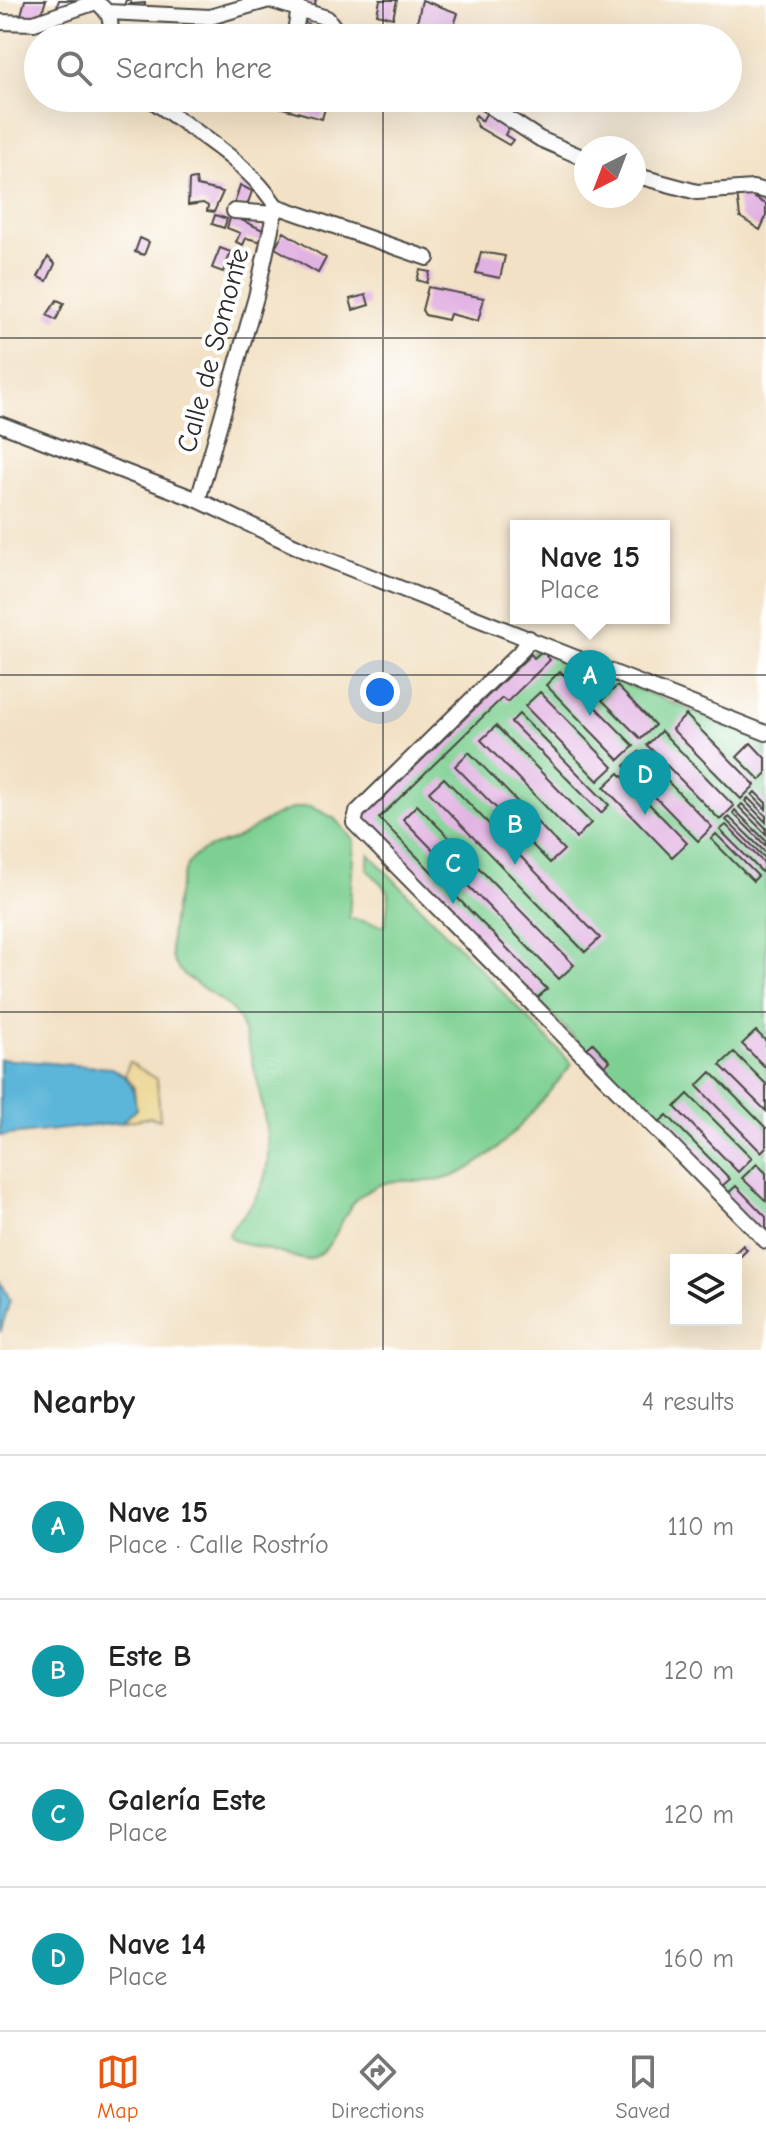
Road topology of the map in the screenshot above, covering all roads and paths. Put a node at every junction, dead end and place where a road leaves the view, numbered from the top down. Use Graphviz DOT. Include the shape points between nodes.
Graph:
graph roads {
  1 [pos="100,5"];
  2 [pos="299,8"];
  3 [pos="0,22"];
  4 [pos="296,24"];
  5 [pos="332,24"];
  6 [pos="168,112"];
  7 [pos="499,112"];
  8 [pos="574,154"];
  9 [pos="646,179"];
  10 [pos="766,191"];
  11 [pos="276,210"];
  12 [pos="234,211"];
  13 [pos="427,258"];
  14 [pos="0,424"];
  15 [pos="198,500"];
  16 [pos="529,638"];
  17 [pos="766,733"];
  18 [pos="766,1241"];
  1 -- 2 [label="street" via="210,17 269,0"];
  1 -- 3 [label="street" via="34,23"];
  2 -- 4 [label="street"];
  2 -- 5 [label="street"];
  6 -- 11 [label="street" via="241,165 261,184"];
  7 -- 8 [label="street"];
  9 -- 10 [label="street" via="697,192"];
  11 -- 12 [label="street, Calle de Somonte"];
  11 -- 13 [label="street, Calle de Somonte"];
  11 -- 15 [label="street, Calle de Somonte"];
  14 -- 15 [label="street"];
  15 -- 16 [label="street" via="306,551"];
  16 -- 17 [label="street"];
  16 -- 18 [label="street" via="357,812 354,823"];
}
